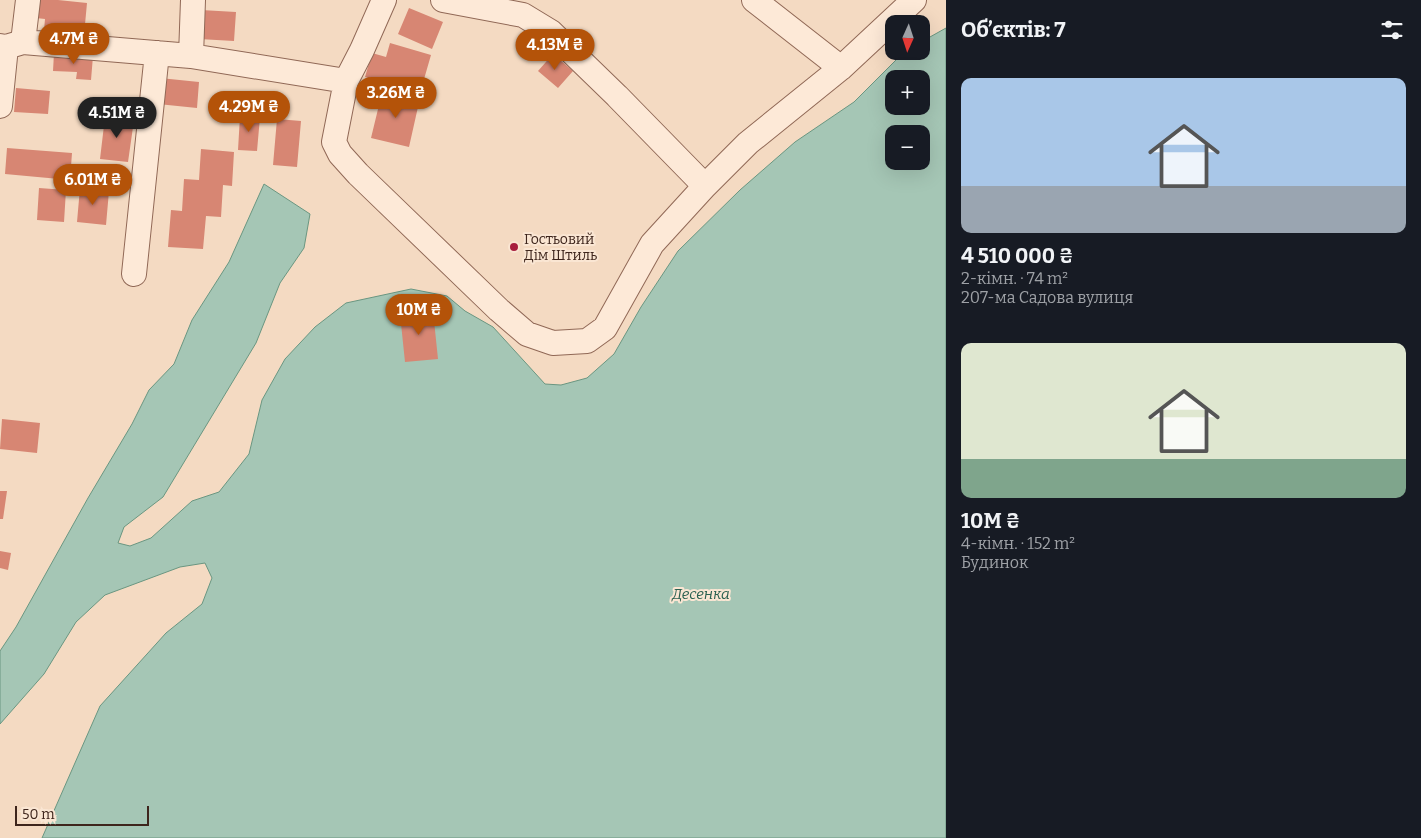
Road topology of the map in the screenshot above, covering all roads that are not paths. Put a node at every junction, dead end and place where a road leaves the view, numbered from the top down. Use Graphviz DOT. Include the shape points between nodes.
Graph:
graph roads {
  1 [pos="28,0"];
  2 [pos="193,0"];
  3 [pos="384,0"];
  4 [pos="443,0"];
  5 [pos="754,0"];
  6 [pos="914,0"];
  7 [pos="10,45"];
  8 [pos="157,53"];
  9 [pos="191,56"];
  10 [pos="841,68"];
  11 [pos="346,81"];
  12 [pos="0,106"];
  13 [pos="704,186"];
  14 [pos="134,274"];
  1 -- 7 [label="street"];
  2 -- 9 [label="street"];
  3 -- 11 [label="street"];
  4 -- 13 [label="street" via="523,15 551,32"];
  5 -- 10 [label="street"];
  6 -- 10 [label="street"];
  7 -- 8 [label="street"];
  7 -- 12 [label="street"];
  8 -- 9 [label="street"];
  8 -- 14 [label="street"];
  9 -- 11 [label="street"];
  10 -- 13 [label="street" via="748,143"];
  11 -- 13 [label="street" via="334,142 340,154 499,310 527,334 553,344 587,341 605,328 652,244"];
}
